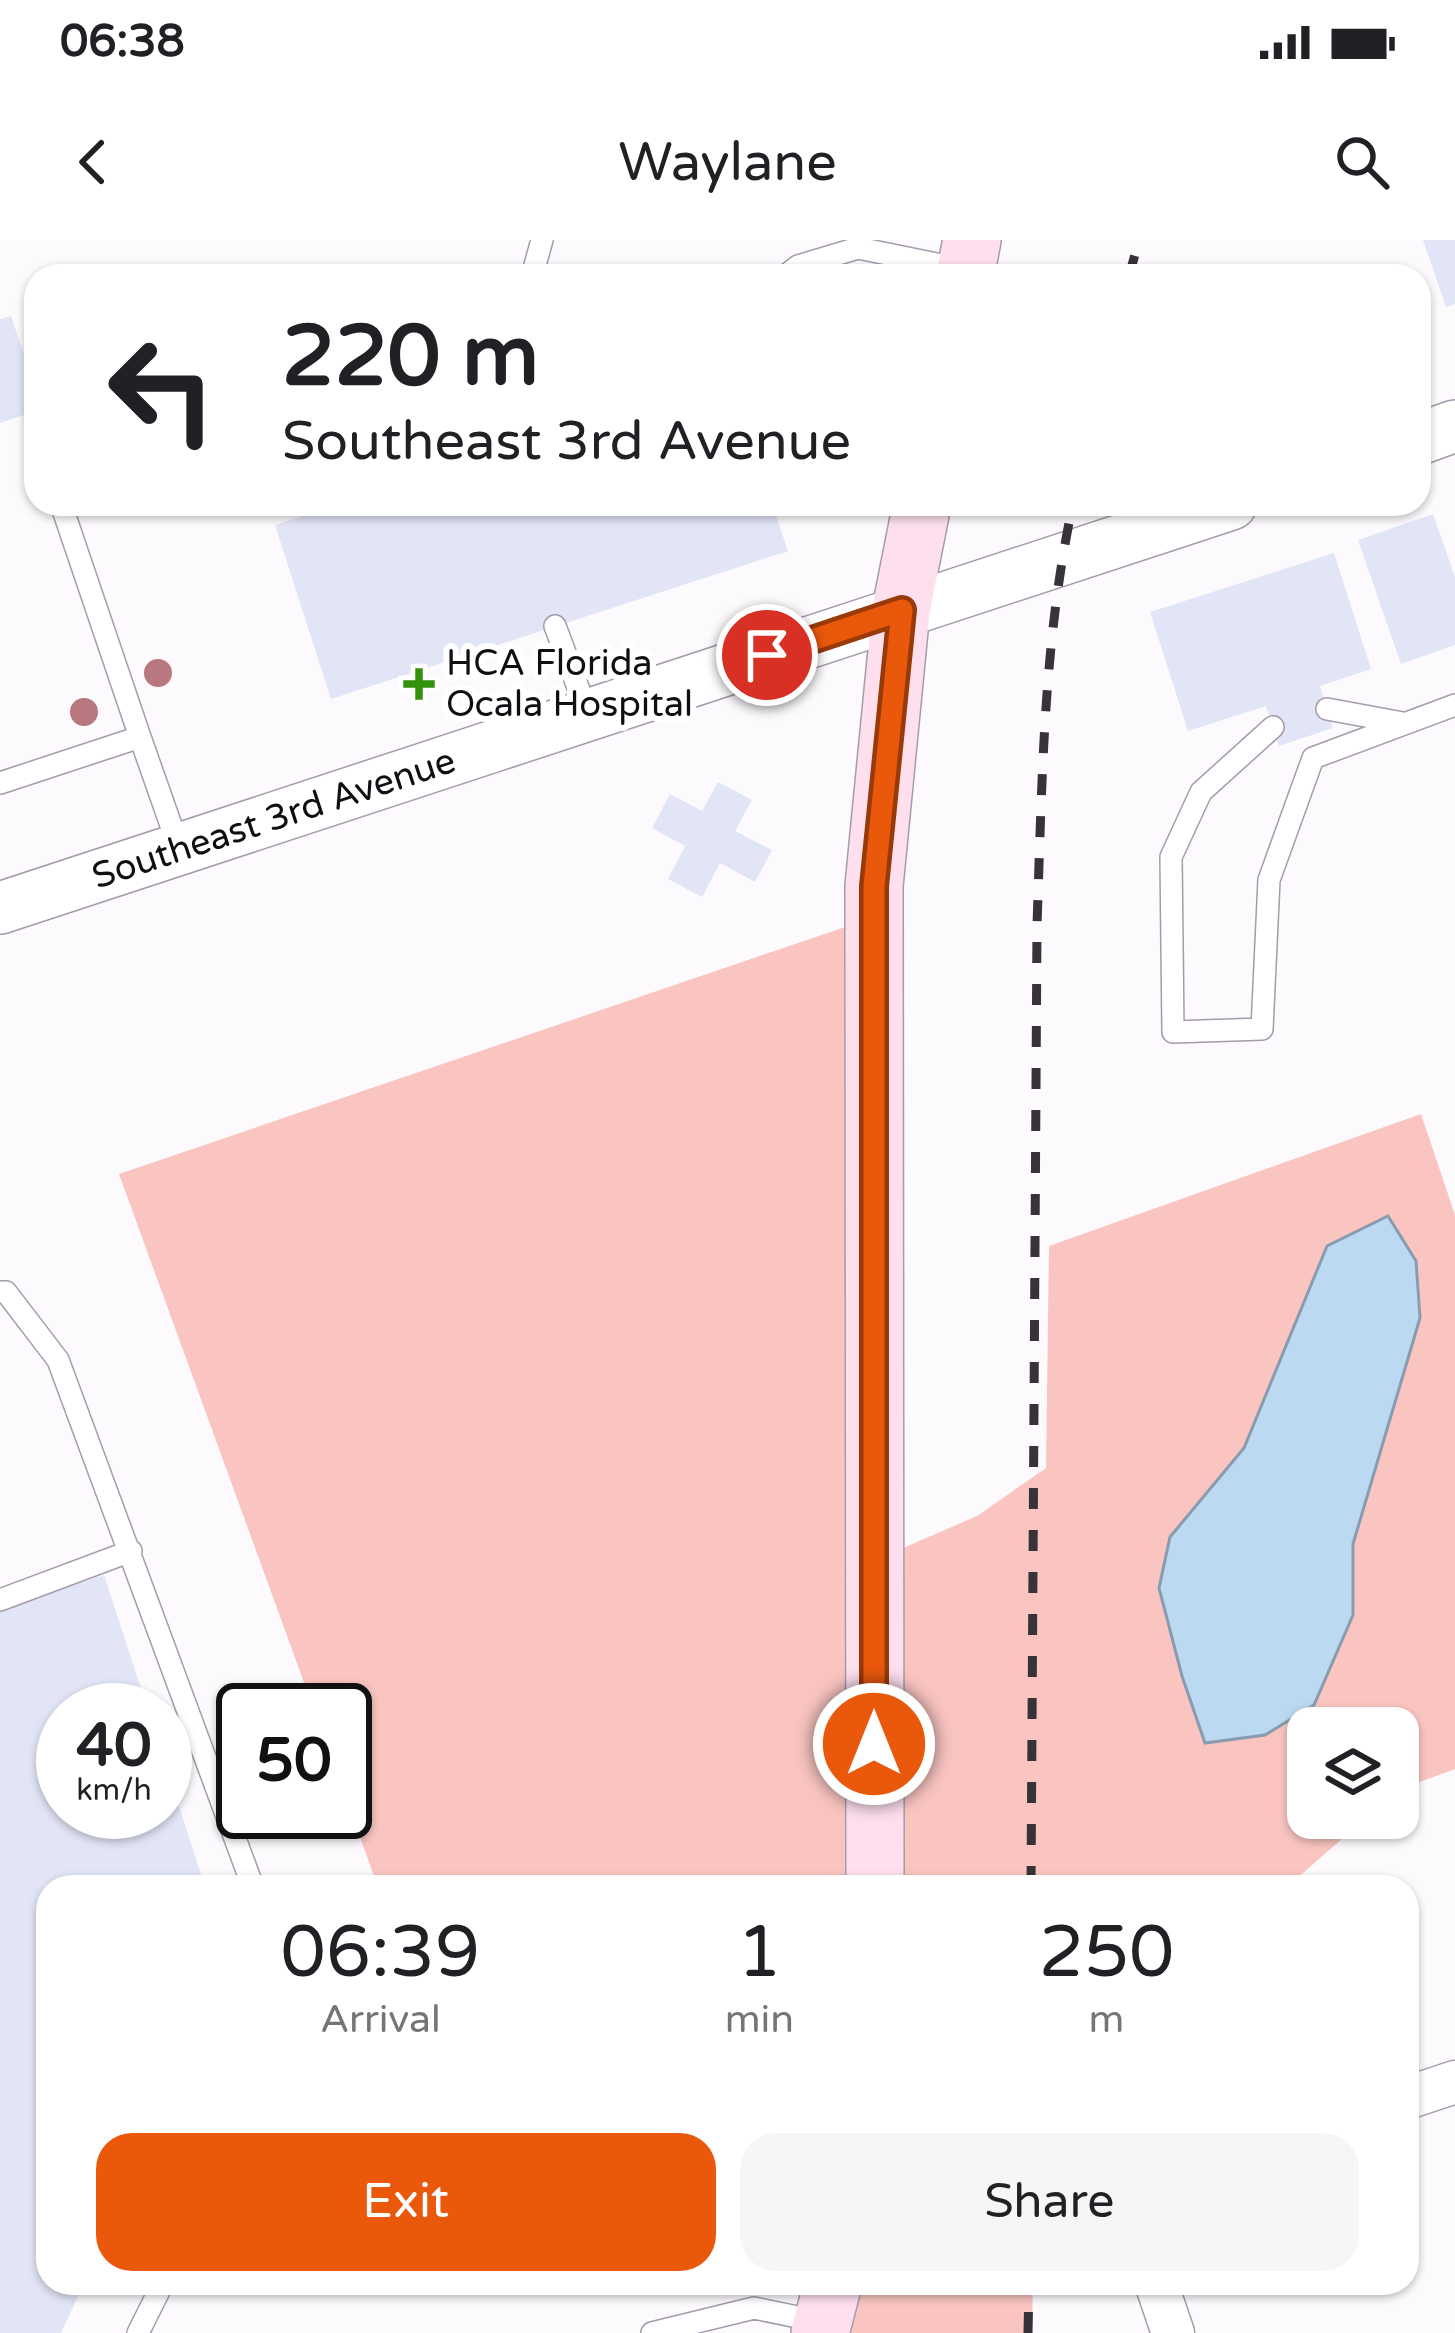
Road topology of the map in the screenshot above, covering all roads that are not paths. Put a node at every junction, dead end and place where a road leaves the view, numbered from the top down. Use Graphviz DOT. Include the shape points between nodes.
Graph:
graph roads {
  1 [pos="968,262"];
  2 [pos="805,264"];
  3 [pos="65,516"];
  4 [pos="920,516"];
  5 [pos="1194,516"];
  6 [pos="902,610"];
  7 [pos="555,626"];
  8 [pos="1455,705"];
  9 [pos="1327,709"];
  10 [pos="588,714"];
  11 [pos="1405,724"];
  12 [pos="1274,727"];
  13 [pos="140,737"];
  14 [pos="0,783"];
  15 [pos="179,849"];
  16 [pos="0,908"];
  17 [pos="0,1292"];
  18 [pos="131,1551"];
  19 [pos="0,1600"];
  20 [pos="249,1875"];
  21 [pos="875,1875"];
  22 [pos="1455,2082"];
  23 [pos="1419,2094"];
  24 [pos="157,2295"];
  25 [pos="1160,2295"];
  26 [pos="825,2313"];
  27 [pos="138,2333"];
  28 [pos="652,2333"];
  29 [pos="1173,2333"];
  1 -- 2 [label="lane" via="858,248"];
  3 -- 13 [label="lane"];
  4 -- 6 [label="main road"];
  5 -- 6 [label="street, Southeast 3rd Avenue"];
  6 -- 10 [label="street, Southeast 3rd Avenue"];
  6 -- 21 [label="main road" via="874,886"];
  7 -- 10 [label="lane"];
  8 -- 11 [label="lane"];
  9 -- 11 [label="lane"];
  10 -- 15 [label="street, Southeast 3rd Avenue"];
  11 -- 12 [label="lane" via="1313,758 1269,880 1262,1029 1173,1032 1171,857 1202,792"];
  13 -- 14 [label="lane"];
  13 -- 15 [label="lane"];
  15 -- 16 [label="street, Southeast 3rd Avenue"];
  17 -- 18 [label="lane" via="58,1360"];
  18 -- 19 [label="lane"];
  18 -- 20 [label="lane"];
  22 -- 23 [label="street"];
  24 -- 27 [label="lane"];
  25 -- 29 [label="street"];
  26 -- 28 [label="lane" via="754,2308"];
}
